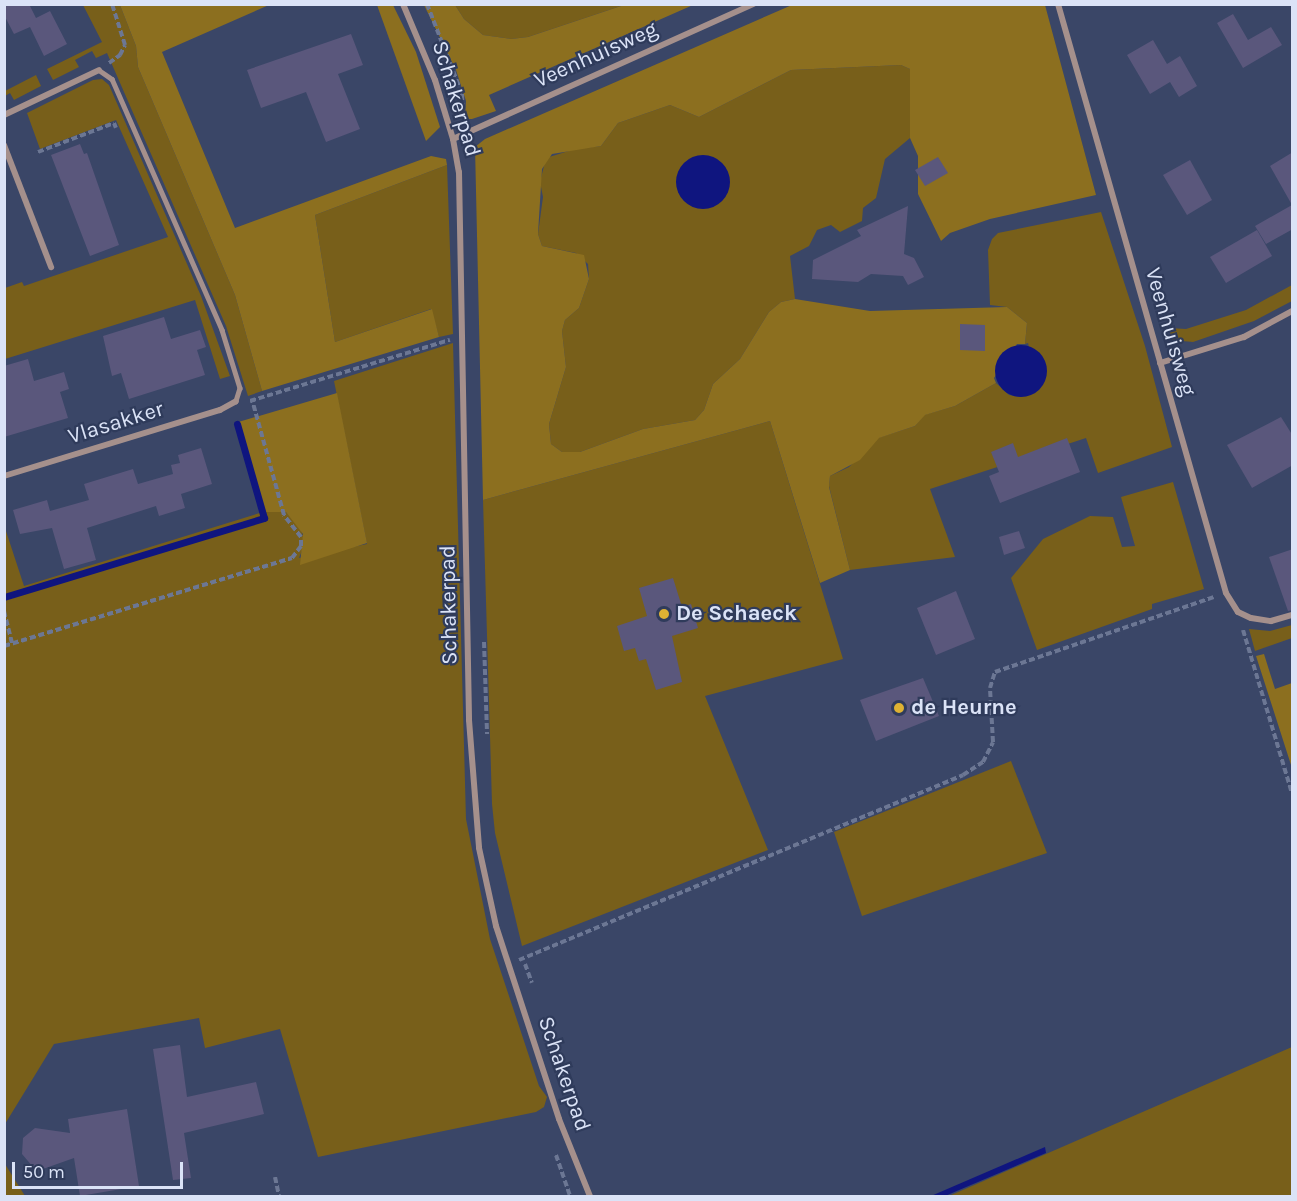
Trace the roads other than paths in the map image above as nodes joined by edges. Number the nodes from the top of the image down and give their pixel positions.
1 (403, 4) edge
2 (753, 4) edge
3 (1058, 4) edge
4 (99, 70) joint
5 (4, 115) edge
6 (453, 139) junction
7 (4, 145) edge
8 (51, 267) dead end
9 (1293, 311) edge
10 (1160, 363) junction
11 (236, 401) joint
12 (4, 476) edge
13 (1293, 615) edge
14 (590, 1197) edge

1 - 6 street, Schakerpad
2 - 6 street, Veenhuisweg
3 - 10 street, Veenhuisweg
4 - 5 street
4 - 11 lane
6 - 14 street, Schakerpad
7 - 8 street
9 - 10 street
10 - 13 street, Veenhuisweg
11 - 12 street, Vlasakker

